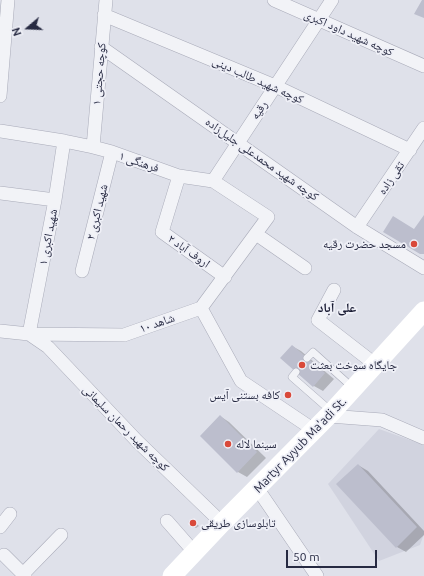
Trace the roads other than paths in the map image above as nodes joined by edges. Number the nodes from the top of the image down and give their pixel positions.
1 (8, 0) edge
2 (106, 0) edge
3 (274, 0) edge
4 (332, 0) edge
5 (104, 15) junction
6 (319, 20) junction
7 (102, 47) junction
8 (424, 66) edge
9 (275, 86) junction
10 (0, 96) edge
11 (424, 128) edge
12 (0, 131) edge
13 (64, 141) junction
14 (238, 142) junction
15 (93, 147) junction
16 (410, 150) junction
17 (112, 152) junction
18 (179, 176) junction
19 (213, 181) junction
20 (0, 193) edge
21 (55, 200) junction
22 (357, 227) junction
23 (256, 234) junction
24 (305, 268) dead end
25 (424, 268) edge
26 (82, 271) dead end
27 (225, 277) junction
28 (334, 290) dead end
29 (202, 308) junction
30 (424, 311) edge
31 (0, 332) edge
32 (29, 334) junction
33 (308, 358) dead end
34 (376, 365) junction
35 (296, 372) dead end
36 (354, 389) junction
37 (330, 414) junction
38 (314, 430) junction
39 (424, 438) edge
40 (257, 488) junction
41 (10, 514) dead end
42 (166, 521) dead end
43 (222, 523) junction
44 (0, 526) edge
45 (61, 535) dead end
46 (194, 553) junction
47 (1, 555) edge
48 (177, 574) edge
49 (24, 575) edge
50 (317, 576) edge

1 - 10 street
2 - 5 street, کوچه حجتی ۱
3 - 6 street, کوچه شهید داود اکبری
4 - 6 street, رقیه
5 - 7 street, کوچه حجتی ۱
5 - 9 street, کوچه شهید طالب دینی
6 - 8 street, کوچه شهید داود اکبری
6 - 9 street, رقیه
7 - 14 street, کوچه شهید محمدعلی جلیل‌زاده
7 - 15 street, کوچه حجتی ۱
9 - 14 street, رقیه
9 - 16 street, کوچه شهید طالب دینی
11 - 16 street, تقی زاده
12 - 13 street, فرهنگی ۱
13 - 15 street, فرهنگی ۱
13 - 21 street, شهید اکبری ۱
14 - 19 street, رقیه
14 - 22 street, کوچه شهید محمدعلی جلیل‌زاده
15 - 17 street, فرهنگی ۱
16 - 22 street, تقی زاده
17 - 18 street, فرهنگی ۱
17 - 26 street, شهید اکبری ۲
18 - 19 street, فرهنگی ۱
18 - 27 street, اروف آباد ۲
19 - 23 street, فرهنگی ۱
20 - 21 street
21 - 32 street, شهید اکبری ۱
22 - 25 street, کوچه شهید محمدعلی جلیل‌زاده
23 - 24 street
23 - 27 street
27 - 29 street
28 - 34 street
29 - 32 street, شاهد ۱۰
29 - 38 street
30 - 34 main road, Martyr Ayyub Ma'adi St.
31 - 32 street, شاهد ۱۰
32 - 43 street, کوچه شهید رحمان سلیمانی
33 - 36 lane
34 - 36 main road, Martyr Ayyub Ma'adi St.
35 - 37 lane
36 - 37 main road, Martyr Ayyub Ma'adi St.
37 - 38 main road, Martyr Ayyub Ma'adi St.
37 - 39 street
38 - 40 main road, Martyr Ayyub Ma'adi St.
40 - 43 main road, Martyr Ayyub Ma'adi St.
40 - 50 street
41 - 44 street
42 - 46 street
43 - 46 main road, Martyr Ayyub Ma'adi St.
45 - 49 street
46 - 48 main road, Martyr Ayyub Ma'adi St.
47 - 49 street

